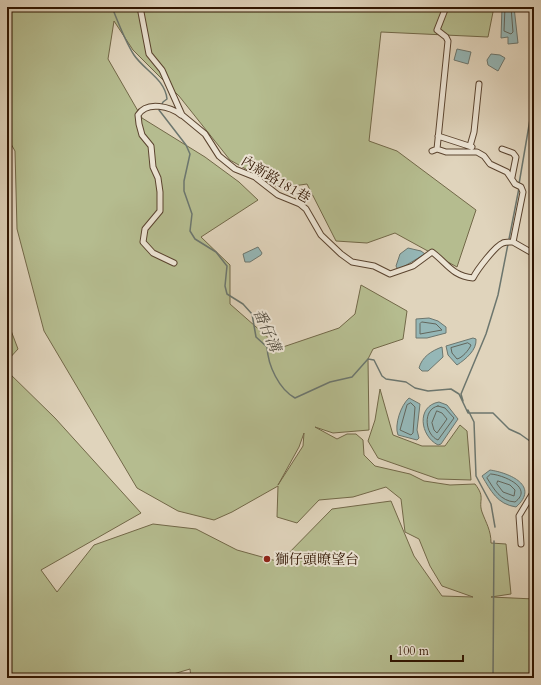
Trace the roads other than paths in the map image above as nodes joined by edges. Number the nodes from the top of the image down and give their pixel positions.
1 (140, 7) edge
2 (446, 7) edge
3 (479, 84) dead end
4 (182, 115) junction
5 (438, 136) junction
6 (470, 146) junction
7 (502, 149) dead end
8 (474, 151) junction
9 (512, 177) junction
10 (513, 242) junction
11 (534, 254) edge
12 (174, 263) dead end
13 (534, 491) edge
14 (521, 544) dead end

1 - 4 street, 內新路181巷
2 - 5 street
3 - 6 street
4 - 10 street, 內新路181巷
4 - 12 street
5 - 6 street
5 - 8 street
6 - 8 street
7 - 9 street
8 - 9 street
9 - 10 street
10 - 11 street
13 - 14 street

